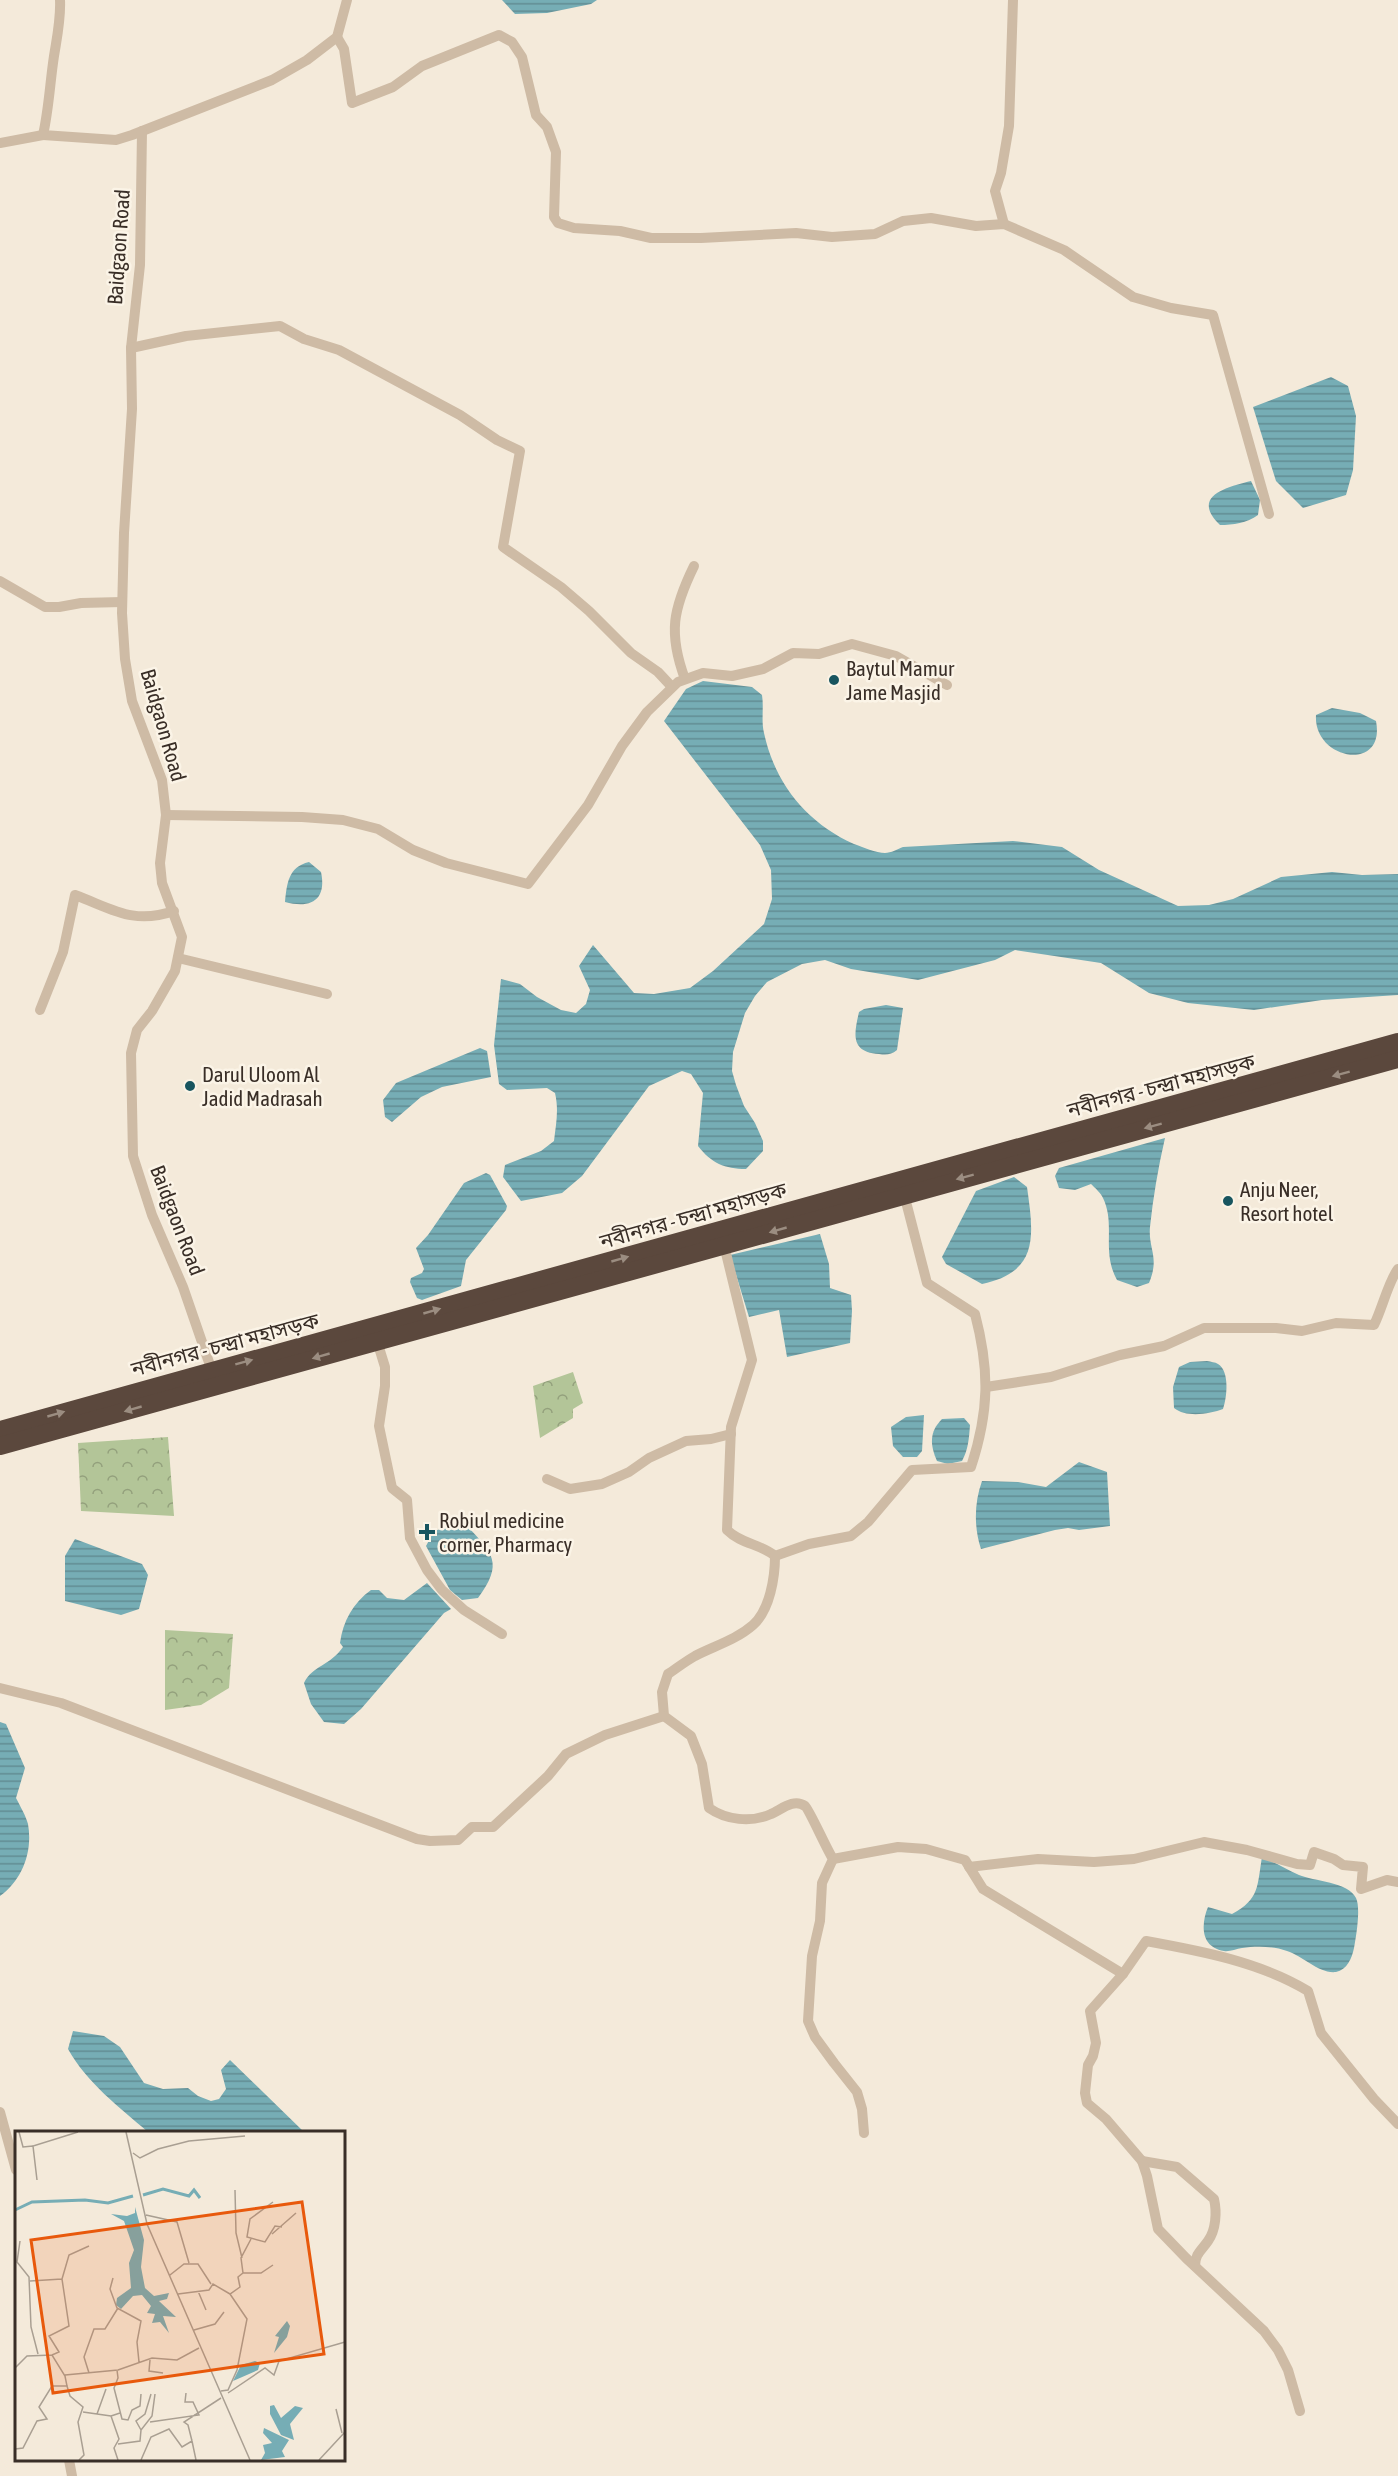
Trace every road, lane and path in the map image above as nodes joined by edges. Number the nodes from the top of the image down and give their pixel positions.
1 (60, 0) edge
2 (346, 0) edge
3 (1013, 0) edge
4 (338, 37) junction
5 (142, 131) junction
6 (43, 135) junction
7 (0, 143) edge
8 (1004, 224) junction
9 (131, 348) junction
10 (1269, 514) dead end
11 (694, 566) dead end
12 (0, 581) edge
13 (122, 602) junction
14 (685, 679) junction
15 (947, 685) dead end
16 (672, 687) junction
17 (166, 815) junction
18 (174, 911) junction
19 (178, 958) junction
20 (327, 994) dead end
21 (40, 1010) dead end
22 (1398, 1042) edge
23 (1398, 1059) edge
24 (904, 1194) junction
25 (724, 1245) junction
26 (1398, 1269) edge
27 (377, 1341) junction
28 (212, 1371) junction
29 (986, 1387) junction
30 (0, 1430) edge
31 (731, 1434) junction
32 (0, 1446) edge
33 (547, 1479) dead end
34 (776, 1556) junction
35 (502, 1634) dead end
36 (0, 1688) edge
37 (664, 1716) junction
38 (833, 1859) junction
39 (969, 1867) junction
40 (1398, 1882) edge
41 (1123, 1974) junction
42 (0, 2112) edge
43 (1398, 2124) edge
44 (864, 2133) dead end
45 (1142, 2161) junction
46 (15, 2166) edge
47 (1195, 2266) junction
48 (1300, 2411) dead end
49 (69, 2461) edge
50 (72, 2476) edge

1 - 6 street
2 - 4 street
3 - 8 street
4 - 5 street
4 - 8 street
5 - 6 street
5 - 9 street, Baidgaon Road
6 - 7 street
8 - 10 street
9 - 13 street, Baidgaon Road
9 - 16 street
11 - 14 street
12 - 13 street
13 - 17 street, Baidgaon Road
14 - 15 street
14 - 16 street
16 - 17 street
17 - 18 street, Baidgaon Road
18 - 19 street, Baidgaon Road
18 - 21 street
19 - 20 street
19 - 28 street, Baidgaon Road
28 -> 22 highway, নবীনগর - চন্দ্রা মহাসড়ক
23 -> 24 highway, নবীনগর - চন্দ্রা মহাসড়ক
24 -> 25 highway, নবীনগর - চন্দ্রা মহাসড়ক
24 - 29 street
25 - 27 highway, নবীনগর - চন্দ্রা মহাসড়ক
25 - 31 street
26 - 29 street
27 -> 32 highway, নবীনগর - চন্দ্রা মহাসড়ক
27 - 35 street
30 -> 28 highway, নবীনগর - চন্দ্রা মহাসড়ক
29 - 34 street
31 - 33 street
31 - 34 street
34 - 37 street
36 - 37 street
37 - 38 street
38 - 39 street
38 - 44 street
39 - 40 street
39 - 41 street
41 - 43 street
41 - 45 street
42 - 46 street
45 - 47 street
45 - 47 street
47 - 48 street
49 - 50 street

